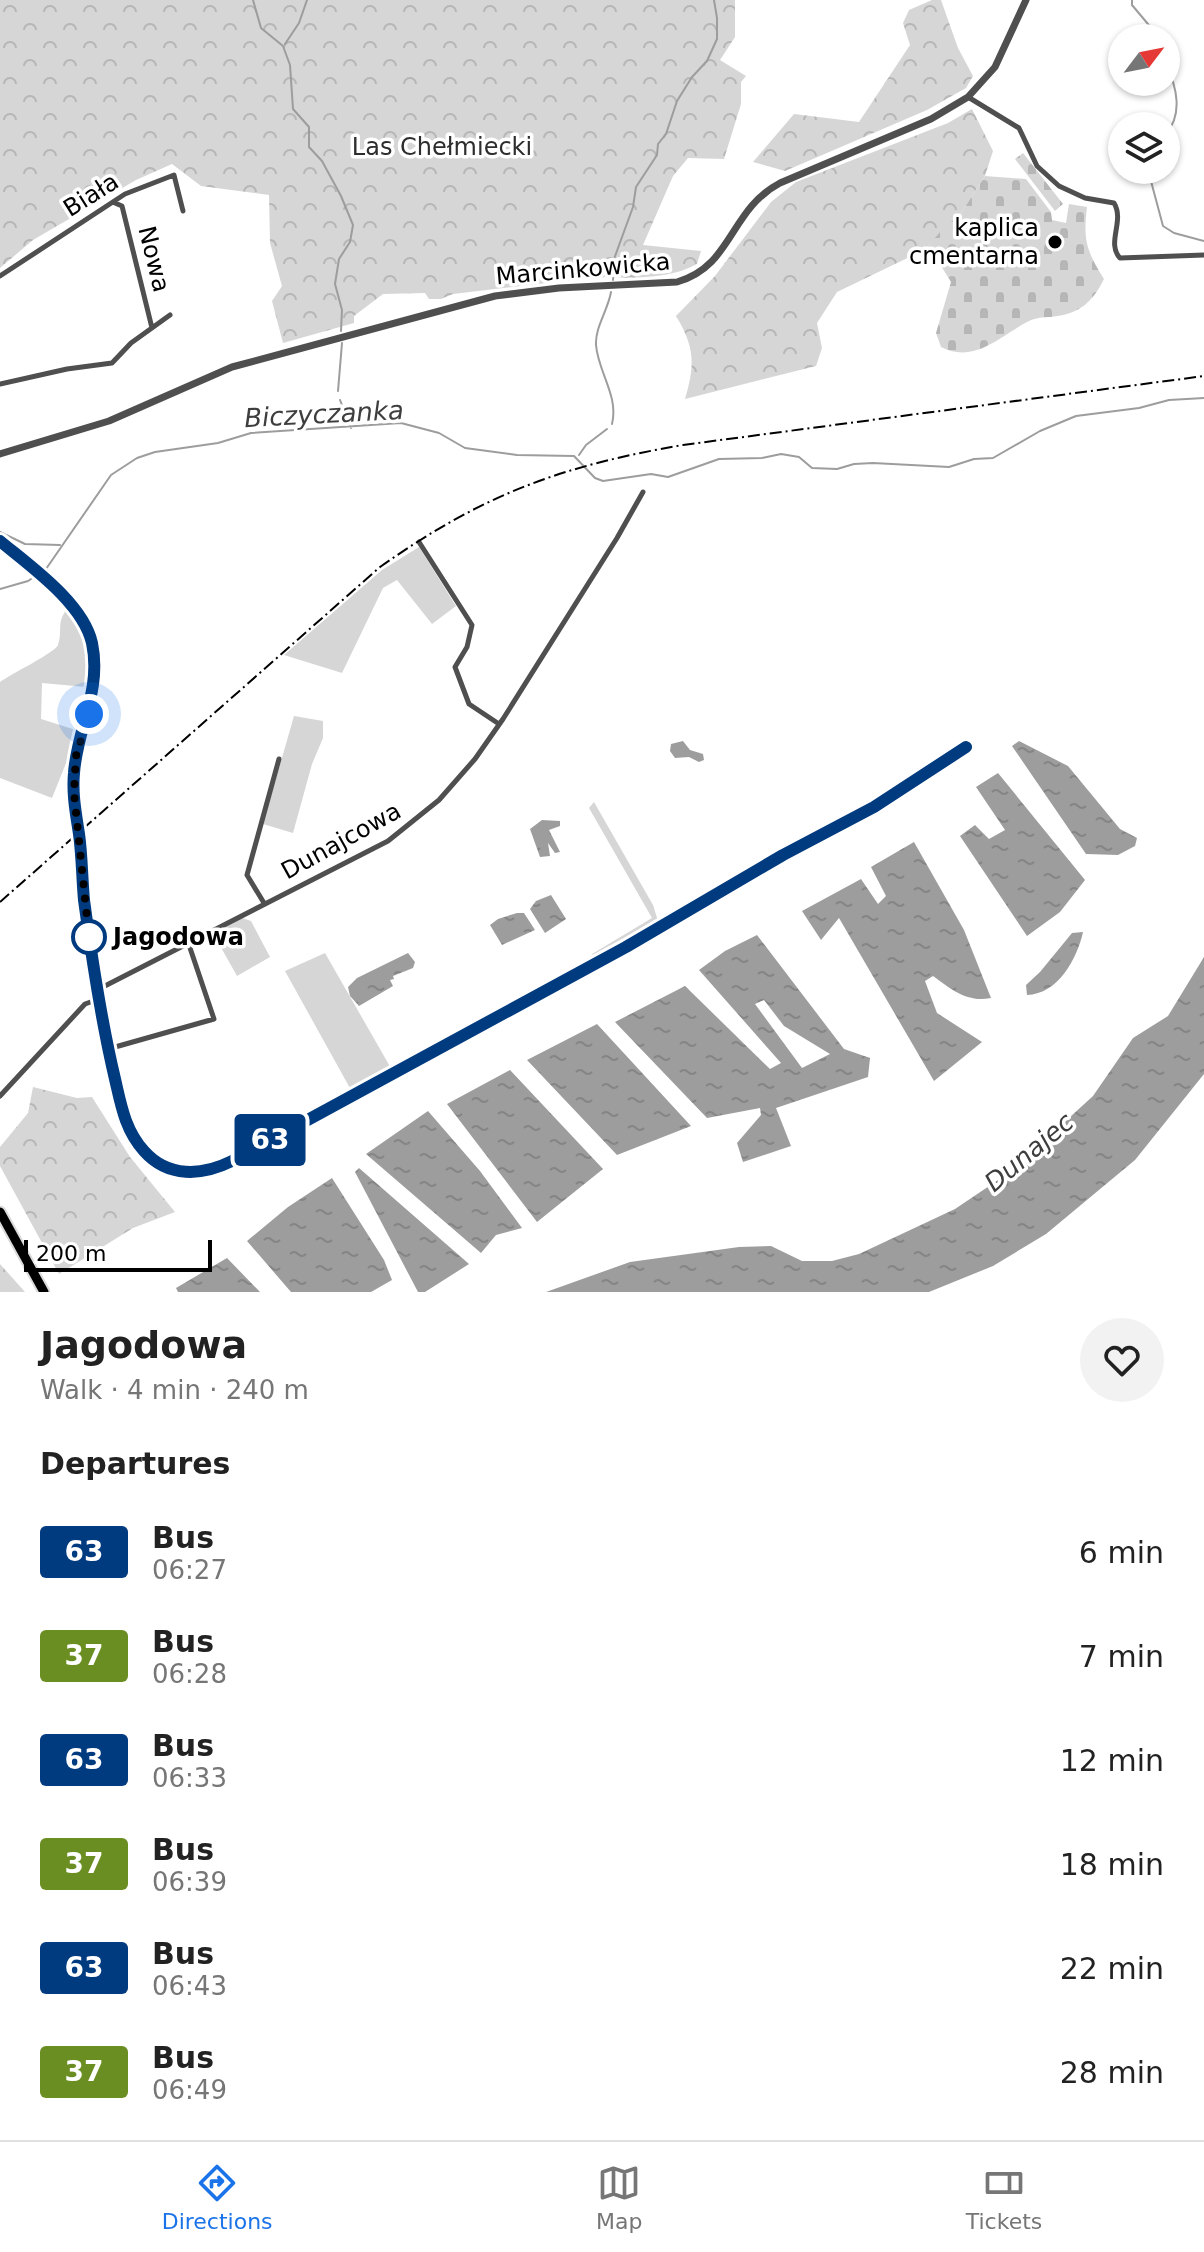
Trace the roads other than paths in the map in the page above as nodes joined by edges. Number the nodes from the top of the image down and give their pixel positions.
1 (1026, 0) edge
2 (968, 97) junction
3 (115, 203) junction
4 (183, 211) dead end
5 (1204, 255) edge
6 (0, 276) edge
7 (170, 315) dead end
8 (152, 328) junction
9 (0, 384) edge
10 (0, 454) edge
11 (643, 492) dead end
12 (0, 541) edge
13 (419, 542) dead end
14 (499, 724) junction
15 (966, 747) dead end
16 (279, 759) dead end
17 (264, 903) junction
18 (188, 942) junction
19 (97, 990) junction
20 (99, 999) junction
21 (108, 1049) junction
22 (0, 1096) edge
23 (0, 1212) edge
24 (44, 1292) edge

1 - 2 street, Marcinkowicka
2 - 5 street
2 - 10 street, Marcinkowicka
3 - 4 street, Biała
3 - 6 street, Biała
3 - 8 street, Nowa
7 - 8 street
8 - 9 street
11 - 14 street, Dunajcowa
12 - 19 street
13 - 14 street
14 - 17 street, Dunajcowa
15 - 21 street
16 - 17 street
17 - 18 street, Dunajcowa
18 - 19 street, Dunajcowa
18 - 21 street
19 - 20 street
20 - 21 street
20 - 22 street
23 - 24 main road

